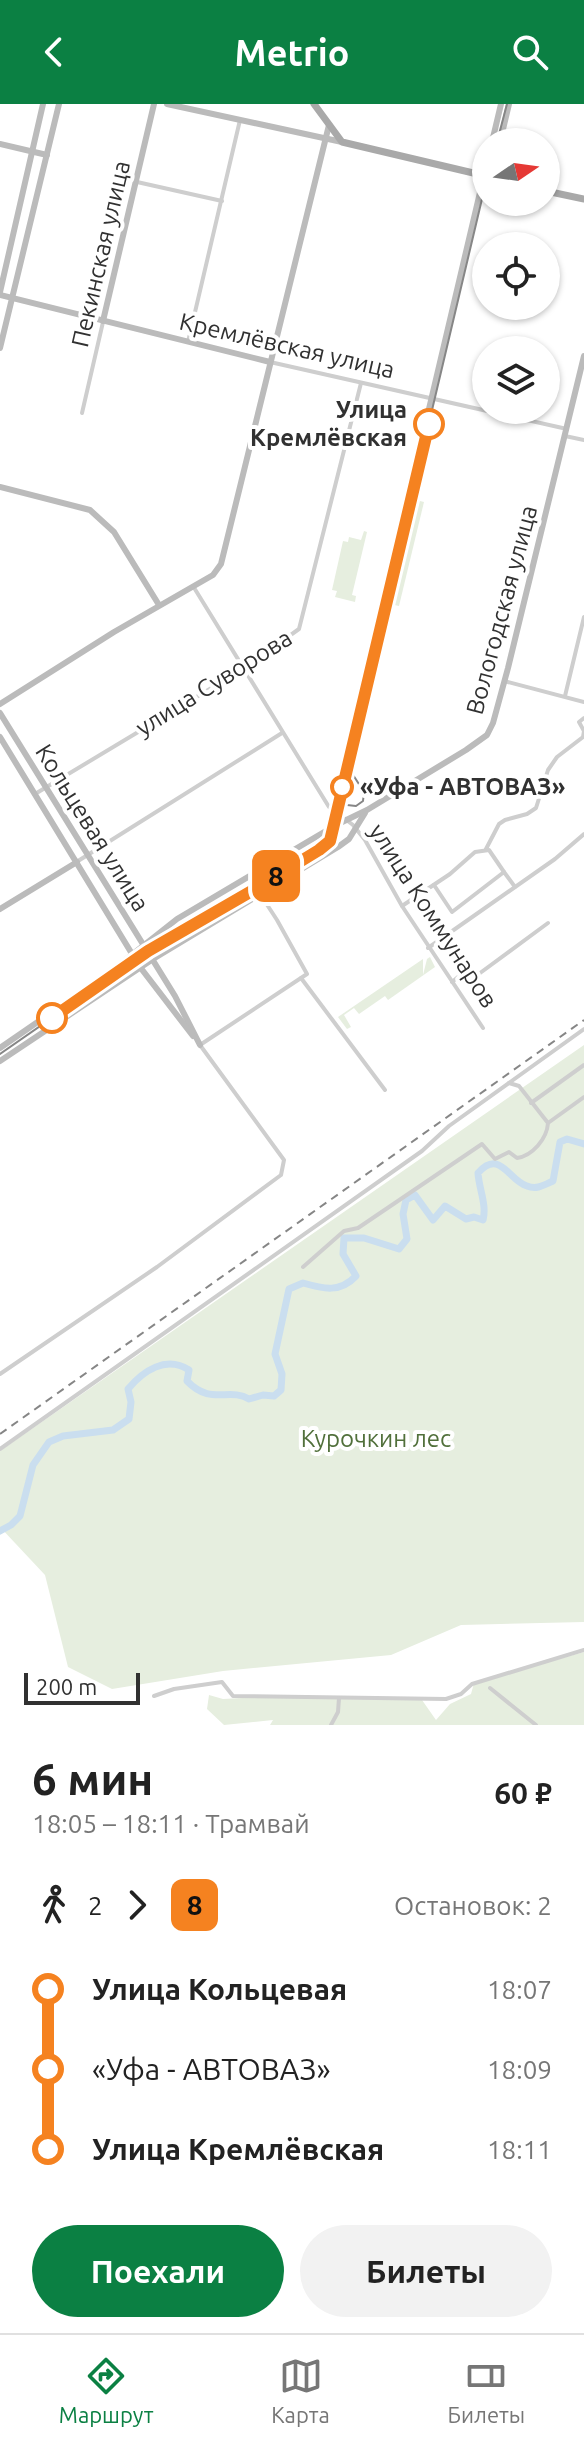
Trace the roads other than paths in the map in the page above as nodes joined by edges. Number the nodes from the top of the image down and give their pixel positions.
1 (43, 104) edge
2 (59, 104) edge
3 (154, 104) edge
4 (167, 104) edge
5 (314, 104) edge
6 (501, 104) edge
7 (509, 104) edge
8 (240, 120) junction
9 (329, 125) junction
10 (495, 128) edge
11 (503, 128) edge
12 (324, 139) junction
13 (342, 142) junction
14 (0, 144) edge
15 (33, 152) junction
16 (47, 155) junction
17 (472, 173) edge
18 (137, 182) junction
19 (560, 194) edge
20 (584, 199) edge
21 (222, 201) junction
22 (475, 216) edge
23 (0, 294) edge
24 (12, 298) junction
25 (103, 321) junction
26 (188, 342) junction
27 (0, 348) edge
28 (584, 356) edge
29 (270, 362) junction
30 (361, 383) junction
31 (431, 399) junction
32 (82, 413) dead end
33 (566, 433) junction
34 (584, 440) edge
35 (0, 487) edge
36 (193, 586) junction
37 (159, 605) junction
38 (584, 617) edge
39 (243, 669) junction
40 (504, 681) junction
41 (565, 697) junction
42 (584, 702) edge
43 (0, 704) edge
44 (0, 713) edge
45 (584, 718) edge
46 (282, 733) junction
47 (0, 737) edge
48 (45, 789) junction
49 (35, 794) junction
50 (367, 810) junction
51 (334, 812) junction
52 (347, 819) junction
53 (356, 828) junction
54 (330, 829) junction
55 (584, 834) edge
56 (486, 849) junction
57 (88, 855) junction
58 (77, 862) junction
59 (504, 872) junction
60 (249, 877) junction
61 (434, 885) junction
62 (515, 887) junction
63 (261, 894) junction
64 (402, 906) junction
65 (0, 909) edge
66 (548, 923) dead end
67 (144, 944) junction
68 (428, 948) junction
69 (133, 954) junction
70 (153, 959) junction
71 (140, 967) junction
72 (301, 978) junction
73 (452, 982) junction
74 (483, 1028) dead end
75 (584, 1029) edge
76 (200, 1045) junction
77 (0, 1048) edge
78 (0, 1061) edge
79 (584, 1065) edge
80 (509, 1083) junction
81 (385, 1090) dead end
82 (584, 1097) edge
83 (531, 1103) junction
84 (548, 1123) junction
85 (303, 1267) dead end
86 (0, 1374) edge
87 (0, 1449) edge
88 (584, 1650) edge
89 (490, 1688) dead end
90 (154, 1696) dead end
91 (339, 1698) junction
92 (331, 1725) edge
93 (536, 1725) edge

1 - 15 main road
2 - 16 main road
3 - 18 main road, Пекинская улица
4 - 8 main road
5 - 9 main road
6 - 10 main road
7 - 11 main road
8 - 12 main road
8 - 21 street
9 - 12 main road
9 - 13 main road
12 - 13 main road
12 - 29 main road
13 - 17 main road
14 - 15 main road
15 - 16 main road
15 - 23 main road
16 - 24 main road
18 - 21 street
18 - 25 main road, Пекинская улица
19 - 20 main road
21 - 26 street
22 - 31 main road
23 - 24 main road, Кремлёвская улица
24 - 25 main road, Кремлёвская улица
24 - 27 main road
25 - 26 main road, Кремлёвская улица
25 - 32 street, Пекинская улица
26 - 29 main road, Кремлёвская улица
28 - 33 main road, Вологодская улица
29 - 30 street, Кремлёвская улица
29 - 36 main road
30 - 31 street, Кремлёвская улица
30 - 39 street, улица Суворова
31 - 33 street, Кремлёвская улица
31 - 51 main road
33 - 34 street, Кремлёвская улица
33 - 40 main road, Вологодская улица
35 - 37 main road
36 - 37 main road
36 - 39 street, улица Коммунаров
37 - 43 main road
38 - 41 street
39 - 46 street, улица Коммунаров
39 - 48 street, улица Суворова
40 - 41 street
40 - 50 main road, Вологодская улица
41 - 42 street
44 - 48 main road, Кольцевая улица
45 - 56 street
46 - 51 street, улица Коммунаров
46 - 57 street
47 - 49 main road, Кольцевая улица
48 - 49 street, улица Суворова
48 - 57 main road, Кольцевая улица
49 - 58 main road, Кольцевая улица
50 - 52 main road, Вологодская улица
50 - 53 main road, Вологодская улица
51 - 52 street, улица Коммунаров
51 - 54 main road
52 - 53 street, улица Коммунаров
52 - 54 main road, Вологодская улица
53 - 63 main road, Вологодская улица
53 - 64 street, улица Коммунаров
54 - 60 main road, Вологодская улица
55 - 62 street
56 - 59 street
56 - 61 street
57 - 58 street
57 - 67 main road, Кольцевая улица
58 - 65 main road
58 - 69 main road, Кольцевая улица
59 - 61 street
59 - 62 street
60 - 63 street
60 - 67 main road, Вологодская улица
61 - 64 street
62 - 68 street
63 - 70 main road, Вологодская улица
63 - 72 street
64 - 68 street, улица Коммунаров
66 - 73 street
67 - 69 main road, Вологодская улица
67 - 70 main road, Кольцевая улица
68 - 73 street, улица Коммунаров
69 - 71 main road, Кольцевая улица
69 - 77 main road, Вологодская улица
70 - 71 main road, Вологодская улица
70 - 76 main road, Кольцевая улица
71 - 76 main road, Кольцевая улица
71 - 78 main road, Вологодская улица
72 - 76 street
72 - 81 street
73 - 74 street, улица Коммунаров
75 - 80 street
76 - 86 street, Кольцевая улица
79 - 83 street
80 - 83 street
80 - 87 street
82 - 84 street
83 - 84 street
84 - 85 street
88 - 91 street
89 - 93 street
90 - 91 street
91 - 92 street

